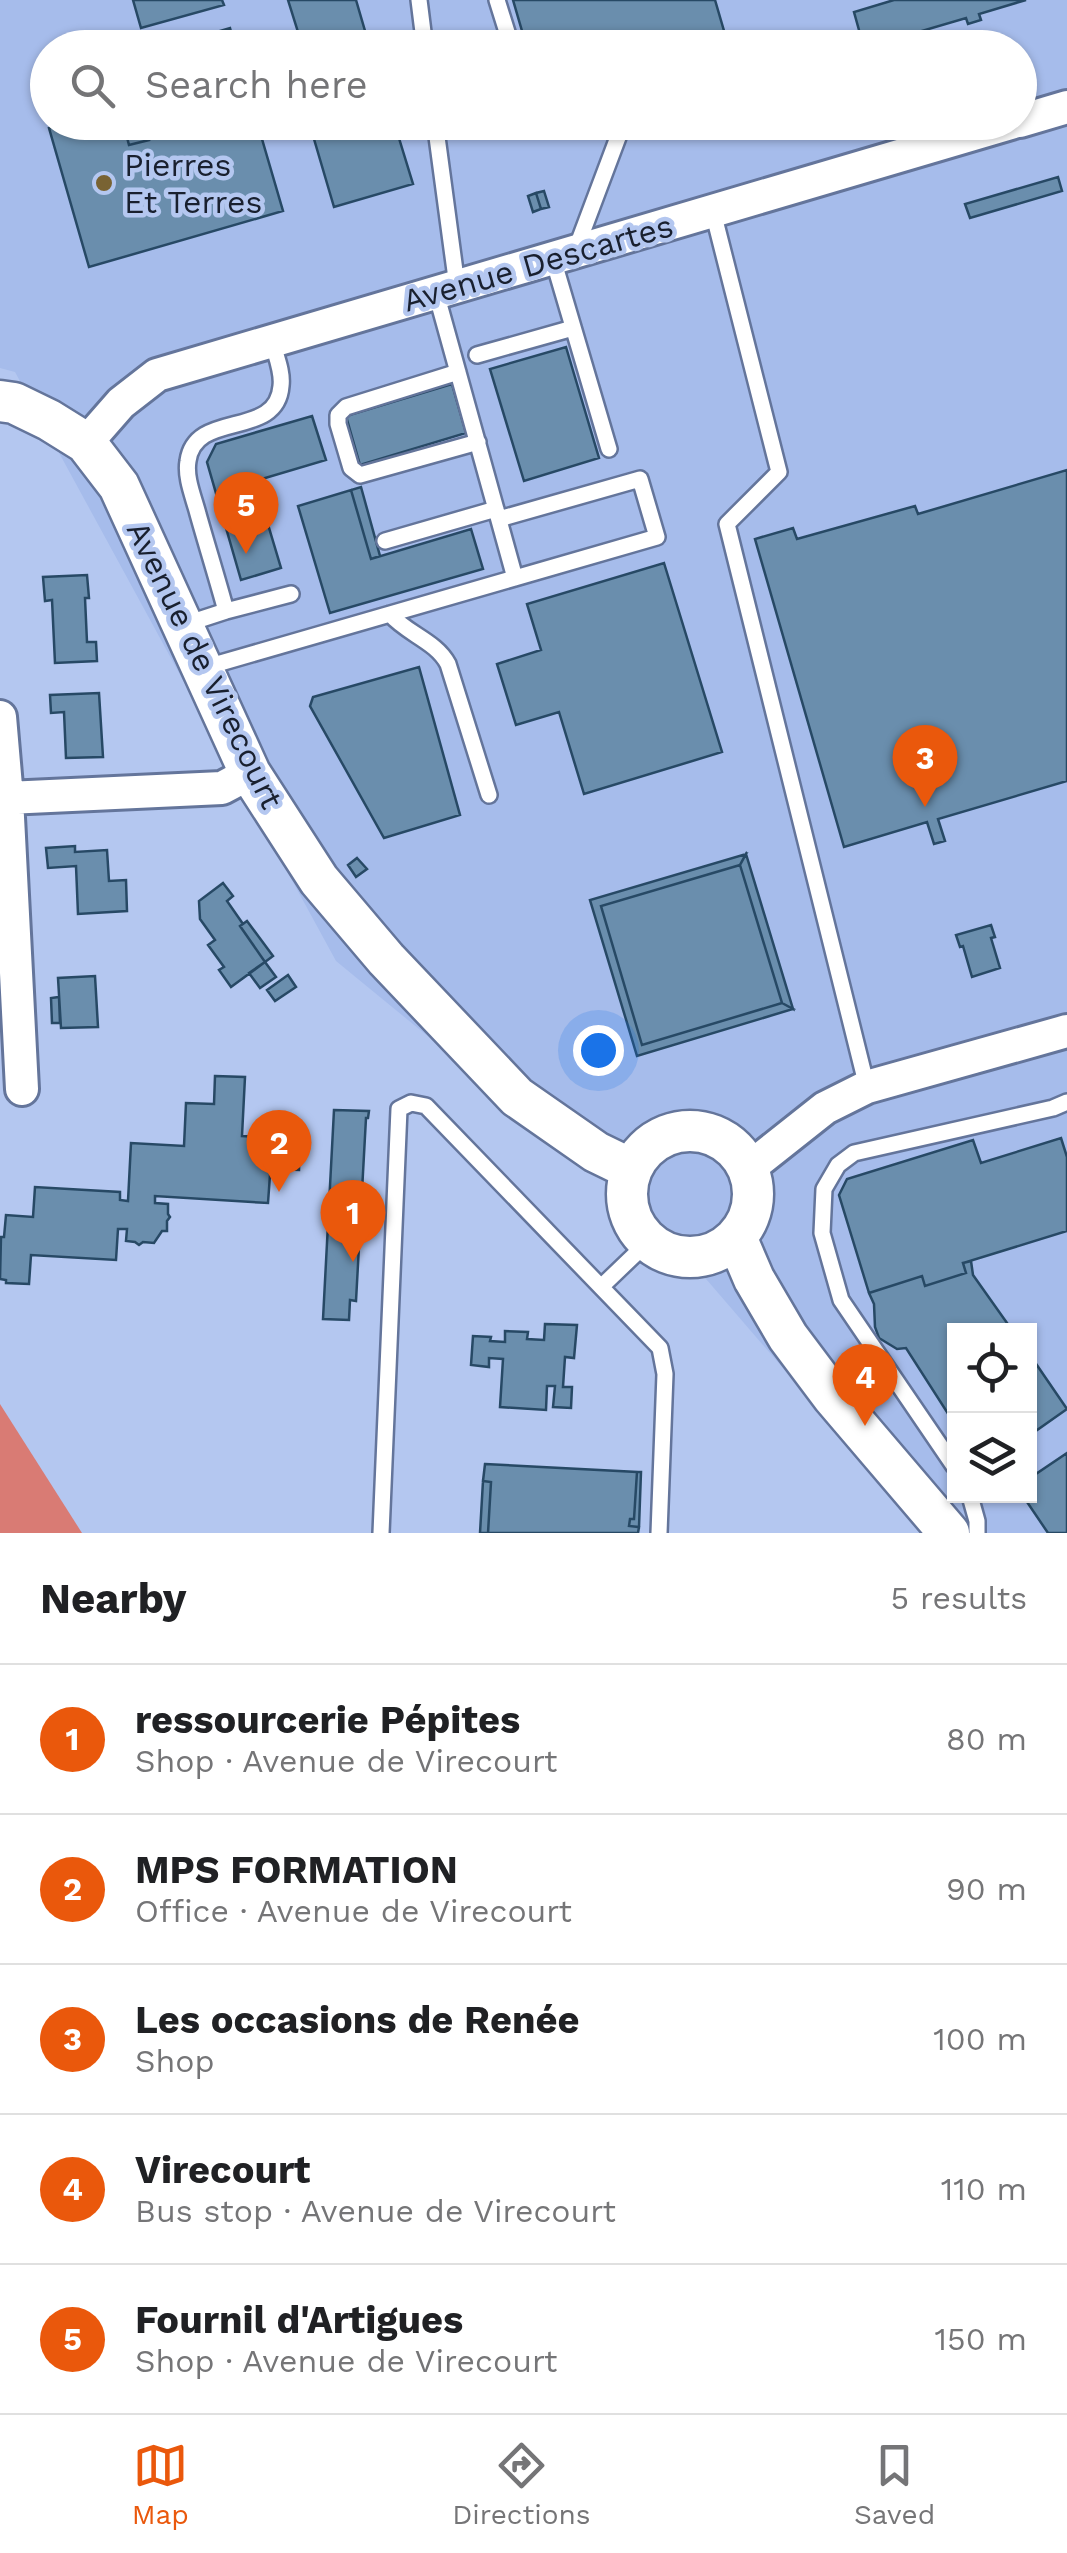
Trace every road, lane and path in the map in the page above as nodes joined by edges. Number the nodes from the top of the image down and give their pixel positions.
1 (419, 0) edge
2 (497, 0) edge
3 (423, 30) edge
4 (506, 30) edge
5 (1067, 107) edge
6 (1037, 116) edge
7 (436, 140) edge
8 (616, 140) edge
9 (956, 140) edge
10 (713, 212) junction
11 (564, 256) junction
12 (446, 290) junction
13 (573, 328) junction
14 (272, 340) junction
15 (476, 355) dead end
16 (458, 372) junction
17 (0, 401) edge
18 (478, 442) junction
19 (86, 444) junction
20 (609, 449) dead end
21 (498, 514) junction
22 (385, 541) dead end
23 (515, 578) junction
24 (291, 594) dead end
25 (226, 611) junction
26 (390, 614) junction
27 (184, 625) junction
28 (203, 668) junction
29 (0, 718) edge
30 (250, 773) junction
31 (489, 795) dead end
32 (7, 798) junction
33 (1067, 1032) edge
34 (867, 1087) junction
35 (22, 1089) dead end
36 (1067, 1102) edge
37 (631, 1169) junction
38 (748, 1169) junction
39 (648, 1242) junction
40 (721, 1246) junction
41 (601, 1287) junction
42 (947, 1456) edge
43 (972, 1503) edge
44 (381, 1533) edge
45 (659, 1533) edge
46 (918, 1533) edge
47 (950, 1533) edge
48 (977, 1533) edge

1 - 3 lane
2 - 4 lane
5 - 6 street, Avenue Descartes
7 - 12 lane
8 - 11 lane
9 - 10 street, Avenue Descartes
10 - 11 street, Avenue Descartes
10 - 34 lane
11 - 12 street, Avenue Descartes
11 - 13 lane
12 - 14 street, Avenue Descartes
12 - 16 lane
13 - 15 lane
13 - 20 lane
14 - 19 street, Avenue Descartes
14 - 25 lane
16 - 18 lane
16 - 18 lane
17 - 19 street
18 - 21 lane
19 - 27 street, Avenue de Virecourt
21 - 22 lane
21 - 23 lane
21 - 23 lane
23 - 26 lane
24 - 25 lane
25 - 27 lane
26 - 28 lane
26 - 31 lane
27 - 28 street, Avenue de Virecourt
28 - 30 street, Avenue de Virecourt
29 - 32 street
30 - 32 street
30 - 37 street, Avenue de Virecourt
32 - 35 street
33 - 34 street
34 - 38 street
36 - 42 lane
37 - 38 street
37 - 39 street
38 - 40 street
39 - 40 street
39 - 41 lane
40 - 46 street
40 - 47 street
41 - 44 lane
41 - 45 lane
43 - 48 lane

